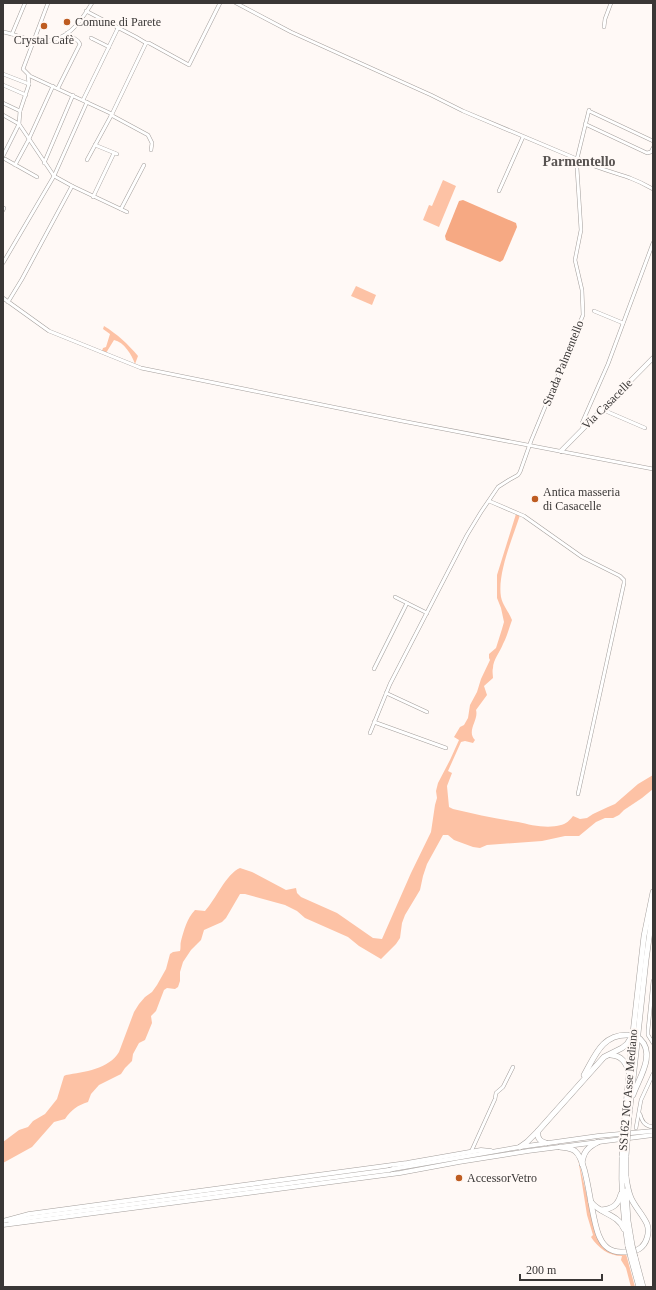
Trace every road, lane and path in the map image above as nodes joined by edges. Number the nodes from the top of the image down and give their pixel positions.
1 (25, 3) edge
2 (48, 3) edge
3 (88, 3) edge
4 (92, 3) edge
5 (220, 3) edge
6 (236, 3) edge
7 (612, 3) edge
8 (87, 10) junction
9 (604, 27) dead end
10 (118, 28) junction
11 (3, 32) edge
12 (67, 33) junction
13 (12, 34) junction
14 (91, 38) dead end
15 (34, 40) junction
16 (146, 44) junction
17 (109, 47) junction
18 (3, 74) edge
19 (28, 75) junction
20 (29, 84) junction
21 (3, 85) edge
22 (53, 86) junction
23 (58, 88) junction
24 (26, 95) junction
25 (73, 95) junction
26 (85, 101) junction
27 (3, 103) edge
28 (20, 111) junction
29 (111, 114) junction
30 (3, 115) edge
31 (20, 124) junction
32 (585, 124) junction
33 (523, 137) junction
34 (29, 139) junction
35 (653, 141) edge
36 (94, 145) junction
37 (653, 148) edge
38 (151, 150) dead end
39 (4, 158) edge
40 (578, 159) junction
41 (86, 160) dead end
42 (44, 163) junction
43 (139, 164) dead end
44 (15, 165) junction
45 (54, 176) junction
46 (37, 177) dead end
47 (72, 186) junction
48 (653, 189) edge
49 (499, 191) dead end
50 (93, 197) junction
51 (121, 209) junction
52 (127, 212) dead end
53 (653, 243) edge
54 (3, 263) edge
55 (3, 298) edge
56 (8, 302) junction
57 (594, 311) dead end
58 (624, 323) junction
59 (653, 358) edge
60 (601, 409) junction
61 (583, 428) junction
62 (645, 428) dead end
63 (530, 445) junction
64 (561, 451) junction
65 (653, 465) edge
66 (652, 469) edge
67 (489, 501) junction
68 (395, 597) dead end
69 (407, 603) junction
70 (427, 613) junction
71 (374, 669) dead end
72 (386, 694) junction
73 (427, 712) dead end
74 (374, 722) junction
75 (370, 733) dead end
76 (446, 748) dead end
77 (578, 794) dead end
78 (653, 892) edge
79 (653, 910) edge
80 (646, 936) junction
81 (643, 960) junction
82 (653, 981) edge
83 (630, 1034) junction
84 (640, 1039) dead end
85 (653, 1043) edge
86 (610, 1055) junction
87 (513, 1067) dead end
88 (629, 1073) junction
89 (653, 1074) edge
90 (580, 1083) junction
91 (630, 1104) junction
92 (640, 1112) junction
93 (627, 1116) junction
94 (643, 1123) junction
95 (653, 1127) edge
96 (636, 1128) junction
97 (538, 1130) junction
98 (653, 1131) edge
99 (628, 1134) junction
100 (653, 1135) edge
101 (598, 1142) junction
102 (546, 1143) junction
103 (520, 1147) junction
104 (560, 1147) junction
105 (491, 1151) junction
106 (471, 1152) junction
107 (624, 1156) junction
108 (582, 1164) junction
109 (392, 1170) junction
110 (626, 1177) junction
111 (622, 1192) junction
112 (590, 1201) junction
113 (601, 1210) junction
114 (3, 1223) edge
115 (627, 1236) junction
116 (630, 1246) junction
117 (633, 1257) junction
118 (639, 1287) edge
119 (643, 1287) edge

1 - 13 street
2 - 15 street
3 - 8 street
4 - 8 street
5 - 16 street
6 - 33 street
7 - 9 street
8 - 10 street
8 - 12 street
10 - 16 street
10 - 17 street
11 - 13 street
12 - 15 street
12 - 23 street
13 - 15 street
14 - 17 street
15 - 19 street
16 - 29 street
17 - 26 street
18 - 20 street
19 - 20 street
19 - 22 street
20 - 24 street
21 - 24 street
22 - 23 street
22 - 34 street
23 - 25 street
24 - 28 street
25 - 26 street
25 - 42 street
26 - 29 street
26 - 45 street
27 - 28 street
28 - 31 street
29 - 36 street
29 - 38 street
30 - 31 street
31 - 34 street
31 - 39 street
32 - 35 street, Strada Palmentello
32 - 37 street
32 - 40 street, Strada Palmentello
33 - 40 street
33 - 49 street
34 - 42 street
34 - 44 street
36 - 41 street
36 - 50 street
39 - 44 street
40 - 48 street
40 - 63 street, Strada Palmentello
42 - 45 street
43 - 51 street
44 - 46 street
45 - 47 street
45 - 54 street
47 - 50 street
47 - 56 street
50 - 51 street
51 - 52 street
53 - 58 street
55 - 56 street
56 - 63 street
57 - 58 street
58 - 61 street
59 - 60 main road, Via Casacelle
60 - 61 main road, Via Casacelle
60 - 62 street
61 - 64 main road, Via Casacelle
63 - 64 street
63 - 67 street, Strada Palmentello
64 - 66 street
65 - 66 street
67 - 70 street, Strada Palmentello
67 - 77 street
68 - 69 street
69 - 70 street
69 - 71 street
70 - 72 street, Strada Palmentello
72 - 73 street
72 - 74 street, Strada Palmentello
74 - 75 street, Strada Palmentello
74 - 76 street
78 - 80 highway, SS162 NC Asse Mediano
79 - 80 highway, SS162 NC Asse Mediano
80 - 81 highway, SS162 NC Asse Mediano
81 - 83 highway, SS162 NC Asse Mediano
81 - 91 highway, SS162 NC Asse Mediano
82 - 85 street
83 - 86 highway
83 - 88 highway, SS162 NC Asse Mediano
83 - 90 highway
84 - 91 highway
86 - 88 highway
86 - 90 highway
87 - 106 street
88 - 93 highway, SS162 NC Asse Mediano
89 - 92 street
90 - 97 highway
91 - 93 highway, SS162 NC Asse Mediano
92 - 94 street
92 - 96 street
93 - 107 highway, SS162 NC Asse Mediano, bridge
94 - 95 street
94 - 96 street
96 - 99 street
97 - 102 highway
97 - 103 highway
98 - 99 main road
99 - 102 main road
100 - 101 main road
101 - 104 main road
101 - 108 highway
102 - 103 main road
103 - 105 main road
104 - 108 highway
104 - 109 main road
105 - 106 main road
105 - 109 main road
106 - 109 main road
107 - 110 highway, SS162 NC Asse Mediano
107 - 111 highway, SS162 NC Asse Mediano
108 - 112 highway
109 - 114 main road
109 - 114 main road
110 - 112 highway
110 - 116 highway, SS162 NC Asse Mediano
111 - 113 highway
111 - 115 highway, SS162 NC Asse Mediano
112 - 113 highway
113 - 115 highway
115 - 116 highway, SS162 NC Asse Mediano
116 - 117 highway, SS162 NC Asse Mediano, bridge
117 - 118 highway, SS162 NC Asse Mediano
117 - 119 highway, SS162 NC Asse Mediano

